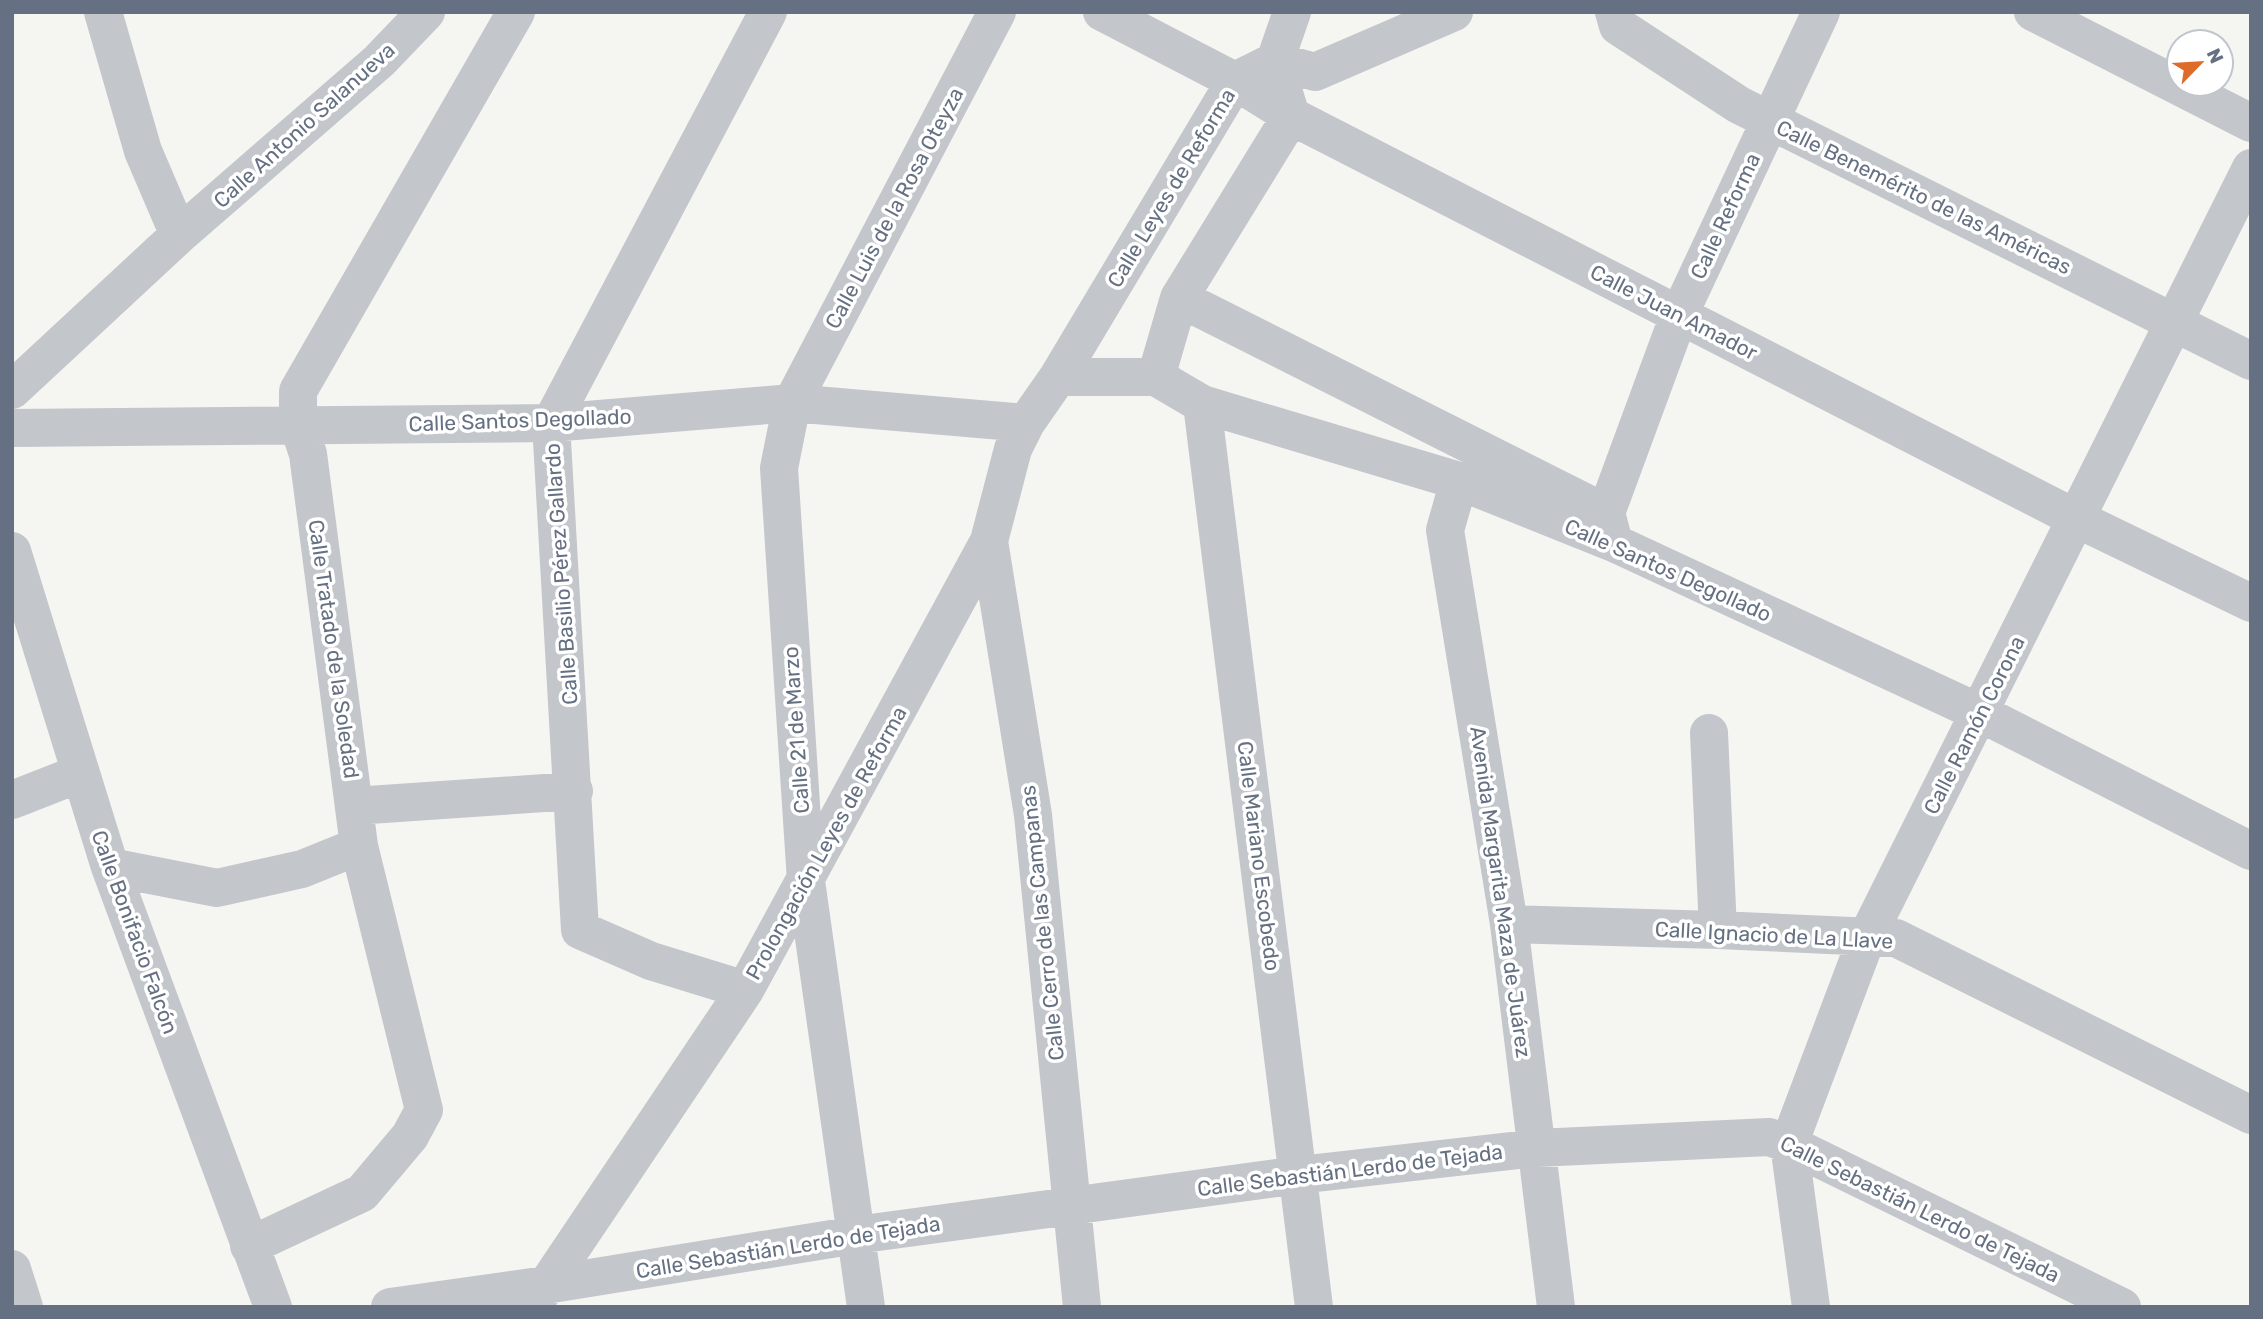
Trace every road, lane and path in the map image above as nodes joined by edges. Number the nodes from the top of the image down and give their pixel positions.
1 (103, 12) edge
2 (426, 12) edge
3 (516, 12) edge
4 (768, 12) edge
5 (997, 12) edge
6 (1102, 12) edge
7 (1292, 12) edge
8 (1454, 12) edge
9 (1614, 12) edge
10 (1821, 12) edge
11 (2033, 12) edge
12 (1275, 61) junction
13 (1235, 81) junction
14 (1291, 116) junction
15 (1769, 120) junction
16 (2251, 122) edge
17 (2251, 168) edge
18 (179, 235) junction
19 (1179, 298) junction
20 (1679, 315) junction
21 (2175, 322) junction
22 (2251, 361) edge
23 (1058, 377) junction
24 (1156, 377) junction
25 (12, 390) edge
26 (792, 403) junction
27 (1202, 404) junction
28 (551, 423) junction
29 (1026, 423) junction
30 (298, 424) junction
31 (12, 428) edge
32 (1459, 481) junction
33 (2077, 519) junction
34 (1610, 528) junction
35 (989, 541) junction
36 (12, 551) edge
37 (2251, 603) edge
38 (28, 660) edge
39 (1980, 713) junction
40 (1709, 733) dead end
41 (81, 774) junction
42 (574, 791) junction
43 (12, 800) edge
44 (354, 806) junction
45 (359, 846) junction
46 (2251, 851) edge
47 (110, 867) junction
48 (806, 881) junction
49 (1509, 924) junction
50 (1718, 930) junction
51 (1867, 937) junction
52 (745, 990) junction
53 (2251, 1115) edge
54 (1789, 1144) junction
55 (1537, 1148) junction
56 (1299, 1175) junction
57 (1071, 1206) junction
58 (856, 1235) junction
59 (249, 1246) junction
60 (12, 1269) edge
61 (539, 1296) edge
62 (24, 1307) edge
63 (274, 1307) edge
64 (390, 1307) edge
65 (866, 1307) edge
66 (1083, 1307) edge
67 (1314, 1307) edge
68 (1556, 1307) edge
69 (1811, 1307) edge
70 (2122, 1307) edge

1 - 18 street
2 - 18 street, Calle Antonio Salanueva
3 - 30 street, Calle Tratado de la Soledad
4 - 28 street, Calle Basilio Pérez Gallardo
5 - 26 street, Calle Luis de la Rosa Oteyza
6 - 13 street, Calle Juan Amador
7 - 12 street
8 - 12 street
9 - 15 street, Calle Benemérito de las Américas
10 - 15 street, Calle Reforma
11 - 16 street
12 - 13 street, Calle Leyes de Reforma
12 - 14 street
13 - 14 street, Calle Juan Amador
13 - 23 street, Calle Leyes de Reforma
14 - 19 street
14 - 20 street, Calle Juan Amador
15 - 20 street, Calle Reforma
15 - 21 street, Calle Benemérito de las Américas
17 - 21 street, Calle Ramón Corona
18 - 25 street, Calle Antonio Salanueva
19 - 24 street
19 - 34 street, Calle Santos Degollado
20 - 33 street, Calle Juan Amador
20 - 34 street, Calle Reforma
21 - 22 street, Calle Benemérito de las Américas
21 - 33 street, Calle Ramón Corona
23 - 24 street
23 - 29 street, Prolongación Leyes de Reforma
24 - 27 street, Calle Santos Degollado
26 - 28 street, Calle Santos Degollado
26 - 29 street, Calle Santos Degollado
26 - 48 street, Calle 21 de Marzo
27 - 32 street, Calle Santos Degollado
27 - 56 street, Calle Mariano Escobedo
28 - 30 street, Calle Santos Degollado
28 - 42 street, Calle Basilio Pérez Gallardo
29 - 35 street, Prolongación Leyes de Reforma
30 - 31 street, Calle Santos Degollado
30 - 44 street, Calle Tratado de la Soledad
32 - 34 street, Calle Santos Degollado
32 - 49 street, Avenida Margarita Maza de Juárez
33 - 37 street, Calle Juan Amador
33 - 39 street, Calle Ramón Corona
34 - 39 street, Calle Santos Degollado
35 - 48 street, Prolongación Leyes de Reforma
35 - 57 street, Calle Cerro de las Campanas
36 - 38 street, Calle Bonifacio Falcón
38 - 41 street, Calle Bonifacio Falcón
39 - 46 street, Calle Santos Degollado
39 - 51 street, Calle Ramón Corona
40 - 50 street
41 - 43 street
41 - 47 street, Calle Bonifacio Falcón
42 - 44 street
42 - 52 street, Calle Basilio Pérez Gallardo
44 - 45 street, Calle Tratado de la Soledad
45 - 47 street
45 - 59 street, Calle Tratado de la Soledad
47 - 59 street, Calle Bonifacio Falcón
48 - 52 street, Prolongación Leyes de Reforma
48 - 58 street, Calle 21 de Marzo
49 - 50 street, Calle Ignacio de La Llave
49 - 55 street, Avenida Margarita Maza de Juárez
50 - 51 street, Calle Ignacio de La Llave
51 - 53 street, Calle Ignacio de La Llave
51 - 54 street, Calle Ramón Corona
52 - 61 street, Prolongación Leyes de Reforma
54 - 55 street, Calle Sebastián Lerdo de Tejada
54 - 69 street, Calle Ramón Corona
54 - 70 street, Calle Sebastián Lerdo de Tejada
55 - 56 street, Calle Sebastián Lerdo de Tejada
55 - 68 street, Avenida Margarita Maza de Juárez
56 - 57 street, Calle Sebastián Lerdo de Tejada
56 - 67 street, Calle Mariano Escobedo
57 - 58 street, Calle Sebastián Lerdo de Tejada
57 - 66 street, Calle Cerro de las Campanas
58 - 61 street, Calle Sebastián Lerdo de Tejada
58 - 65 street, Calle 21 de Marzo
59 - 63 street, Calle Bonifacio Falcón
60 - 62 street
61 - 64 street, Calle Sebastián Lerdo de Tejada

